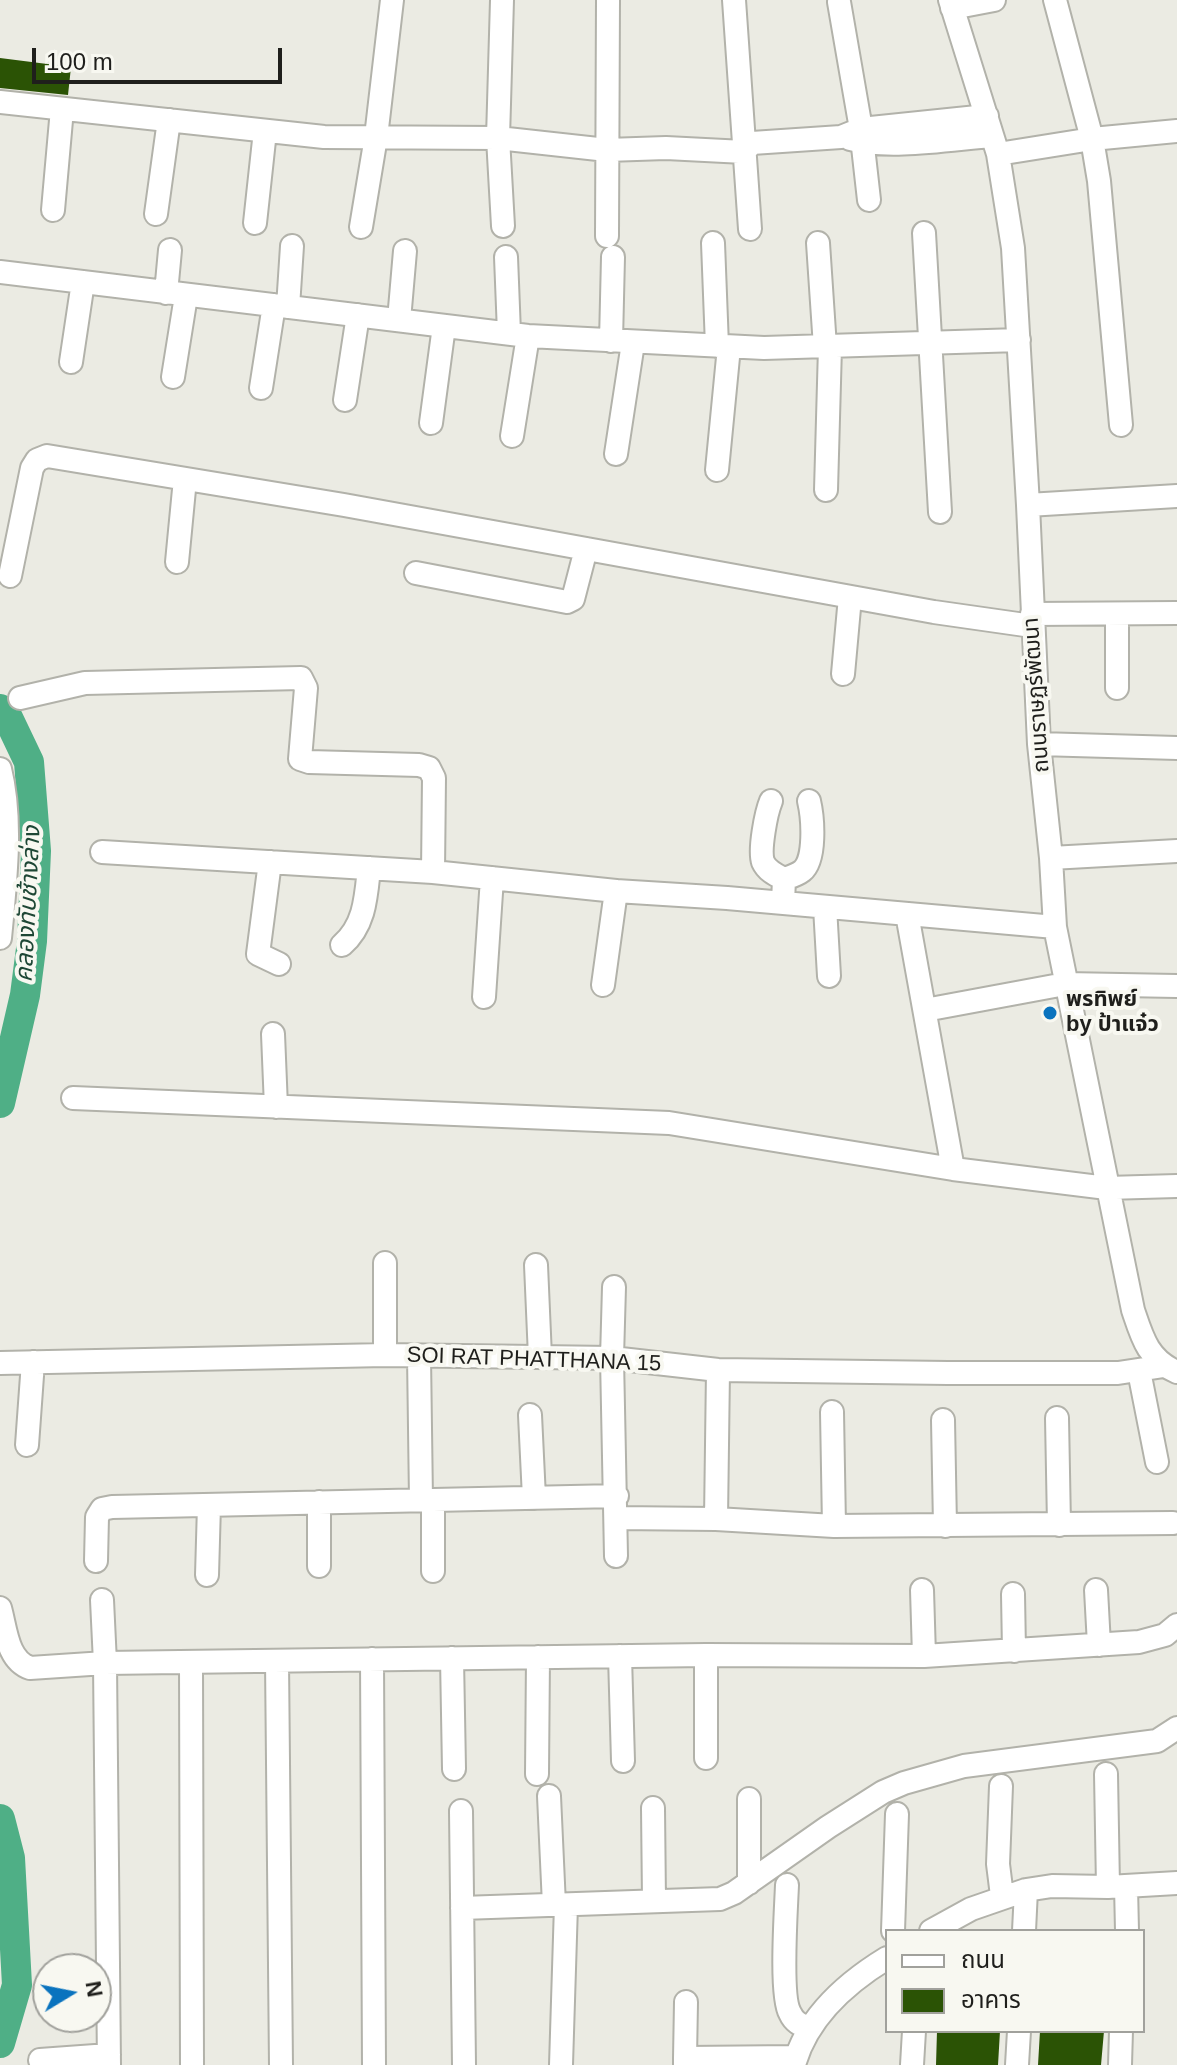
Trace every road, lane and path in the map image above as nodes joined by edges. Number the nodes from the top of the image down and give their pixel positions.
1 (392, 0) edge
2 (502, 0) edge
3 (608, 0) edge
4 (734, 0) edge
5 (744, 0) edge
6 (994, 0) edge
7 (1055, 0) edge
8 (839, 2) dead end
9 (951, 4) edge
10 (0, 102) edge
11 (62, 109) junction
12 (169, 120) junction
13 (265, 131) junction
14 (1177, 131) edge
15 (992, 135) junction
16 (855, 136) junction
17 (376, 137) junction
18 (498, 138) junction
19 (1092, 139) junction
20 (748, 147) junction
21 (607, 150) junction
22 (755, 195) dead end
23 (869, 200) dead end
24 (53, 210) dead end
25 (156, 214) dead end
26 (255, 223) dead end
27 (503, 226) dead end
28 (361, 227) dead end
29 (750, 229) dead end
30 (924, 233) dead end
31 (713, 243) dead end
32 (818, 243) dead end
33 (292, 246) dead end
34 (170, 250) dead end
35 (405, 251) dead end
36 (506, 257) dead end
37 (0, 272) edge
38 (83, 282) junction
39 (176, 295) junction
40 (281, 306) junction
41 (358, 315) junction
42 (399, 320) junction
43 (444, 326) junction
44 (518, 335) junction
45 (1019, 340) junction
46 (622, 342) junction
47 (931, 343) junction
48 (723, 346) junction
49 (828, 347) junction
50 (71, 362) dead end
51 (173, 377) dead end
52 (261, 388) dead end
53 (345, 400) dead end
54 (431, 423) dead end
55 (1121, 425) dead end
56 (512, 436) dead end
57 (616, 454) dead end
58 (717, 470) dead end
59 (185, 479) junction
60 (826, 490) dead end
61 (1177, 496) edge
62 (1028, 505) junction
63 (940, 512) dead end
64 (586, 549) junction
65 (177, 562) dead end
66 (416, 573) dead end
67 (10, 576) dead end
68 (850, 597) junction
69 (1177, 613) edge
70 (1117, 614) junction
71 (1032, 620) junction
72 (843, 674) dead end
73 (1117, 688) dead end
74 (20, 698) dead end
75 (1039, 744) junction
76 (1177, 748) edge
77 (0, 769) edge
78 (771, 801) dead end
79 (809, 801) dead end
80 (3, 846) edge
81 (1177, 851) edge
82 (102, 852) dead end
83 (1051, 858) junction
84 (270, 862) junction
85 (369, 868) junction
86 (433, 872) junction
87 (492, 878) junction
88 (784, 879) junction
89 (616, 891) junction
90 (783, 903) junction
91 (825, 907) junction
92 (907, 914) junction
93 (1055, 927) junction
94 (0, 938) edge
95 (342, 945) dead end
96 (279, 964) dead end
97 (829, 976) dead end
98 (1065, 984) junction
99 (603, 985) dead end
100 (1177, 986) edge
101 (484, 997) dead end
102 (925, 1010) junction
103 (273, 1034) dead end
104 (73, 1098) dead end
105 (276, 1107) junction
106 (953, 1169) junction
107 (1177, 1186) edge
108 (1107, 1188) junction
109 (385, 1263) dead end
110 (536, 1265) dead end
111 (614, 1287) dead end
112 (385, 1355) junction
113 (419, 1356) junction
114 (540, 1357) junction
115 (612, 1358) junction
116 (33, 1362) junction
117 (0, 1363) edge
118 (1170, 1369) edge
119 (718, 1370) junction
120 (1139, 1371) junction
121 (832, 1412) dead end
122 (530, 1415) dead end
123 (1057, 1418) dead end
124 (943, 1420) dead end
125 (27, 1445) dead end
126 (1157, 1462) dead end
127 (534, 1498) junction
128 (427, 1500) junction
129 (319, 1502) junction
130 (209, 1505) junction
131 (617, 1507) junction
132 (716, 1519) junction
133 (1173, 1523) dead end
134 (1059, 1525) junction
135 (834, 1526) junction
136 (945, 1526) junction
137 (616, 1556) dead end
138 (96, 1561) dead end
139 (319, 1566) dead end
140 (433, 1571) dead end
141 (207, 1575) dead end
142 (922, 1590) dead end
143 (1096, 1590) dead end
144 (1013, 1594) dead end
145 (102, 1600) dead end
146 (0, 1608) edge
147 (1177, 1625) edge
148 (1099, 1645) junction
149 (1014, 1651) junction
150 (706, 1655) junction
151 (620, 1656) junction
152 (924, 1656) junction
153 (538, 1657) junction
154 (452, 1658) junction
155 (372, 1659) junction
156 (277, 1661) junction
157 (191, 1662) junction
158 (105, 1663) junction
159 (1177, 1728) edge
160 (706, 1758) dead end
161 (623, 1761) dead end
162 (454, 1769) dead end
163 (537, 1774) dead end
164 (1106, 1774) dead end
165 (1001, 1786) dead end
166 (549, 1796) dead end
167 (749, 1799) dead end
168 (653, 1808) dead end
169 (461, 1811) dead end
170 (897, 1814) dead end
171 (749, 1883) junction
172 (1177, 1883) edge
173 (787, 1885) dead end
174 (1117, 1886) junction
175 (1026, 1890) junction
176 (1002, 1896) junction
177 (654, 1901) junction
178 (560, 1905) junction
179 (462, 1908) junction
180 (893, 1929) edge
181 (935, 1929) edge
182 (1024, 1929) edge
183 (1127, 1929) edge
184 (885, 1959) edge
185 (686, 2002) dead end
186 (809, 2028) junction
187 (914, 2033) edge
188 (1019, 2033) edge
189 (1121, 2033) edge
190 (40, 2060) dead end
191 (109, 2060) edge
192 (685, 2061) edge
193 (795, 2061) edge
194 (192, 2065) edge
195 (281, 2065) edge
196 (374, 2065) edge
197 (464, 2065) edge
198 (561, 2065) edge
199 (912, 2065) edge
200 (1017, 2065) edge
201 (1120, 2065) edge

1 - 17 street
2 - 18 street
3 - 21 street
4 - 20 street
5 - 20 street
6 - 9 street
7 - 19 street
8 - 16 street
9 - 15 street, ถนนราษฏร์พัฒนา
10 - 11 street
11 - 12 street
11 - 24 street
12 - 13 street
12 - 25 street
13 - 17 street
13 - 26 street
14 - 19 street
15 - 16 street
15 - 19 street
15 - 45 street, ถนนราษฏร์พัฒนา
16 - 20 street
16 - 23 street
17 - 18 street
17 - 28 street
18 - 21 street
18 - 27 street
19 - 55 street
20 - 21 street
20 - 22 street
20 - 29 street
21 - 46 street
30 - 47 street
31 - 48 street
32 - 49 street
33 - 40 street
34 - 39 street
35 - 42 street
36 - 44 street
37 - 38 street
38 - 39 street
38 - 50 street
39 - 40 street
39 - 51 street
40 - 41 street
40 - 52 street
41 - 42 street
41 - 53 street
42 - 43 street
43 - 44 street
43 - 54 street
44 - 46 street
44 - 56 street
45 - 47 street
45 - 62 street, ถนนราษฏร์พัฒนา
46 - 48 street
46 - 57 street
47 - 49 street
47 - 63 street
48 - 49 street
48 - 58 street
49 - 60 street
59 - 64 street
59 - 65 street
59 - 67 street
61 - 62 street
62 - 71 street, ถนนราษฏร์พัฒนา
64 - 66 street
64 - 68 street
68 - 71 street
68 - 72 street
69 - 70 street
70 - 71 street
70 - 73 street
71 - 75 street, ถนนราษฏร์พัฒนา
74 - 86 street
75 - 76 street
75 - 83 street, ถนนราษฏร์พัฒนา
77 - 80 street
78 - 88 street
79 - 88 street
80 - 94 street
81 - 83 street
82 - 84 street
83 - 93 street, ถนนราษฏร์พัฒนา
84 - 85 street
84 - 96 street
85 - 86 street
85 - 95 street
86 - 87 street
87 - 89 street
87 - 101 street
88 - 90 street
89 - 90 street
89 - 99 street
90 - 91 street
91 - 92 street
91 - 97 street
92 - 93 street
92 - 102 street
93 - 98 street, ถนนราษฏร์พัฒนา
98 - 100 street
98 - 102 street
98 - 108 street, ถนนราษฏร์พัฒนา
102 - 106 street
103 - 105 street
104 - 105 street
105 - 106 street
106 - 108 street
107 - 108 street
108 - 118 street, ถนนราษฏร์พัฒนา
109 - 112 street
110 - 114 street
111 - 115 street
112 - 113 street, SOI RAT PHATTHANA 15
112 - 116 street, SOI RAT PHATTHANA 15
113 - 114 street, SOI RAT PHATTHANA 15
113 - 128 street
114 - 115 street, SOI RAT PHATTHANA 15
115 - 119 street, SOI RAT PHATTHANA 15
115 - 131 street
116 - 117 street, SOI RAT PHATTHANA 15
116 - 125 street
118 - 120 street, SOI RAT PHATTHANA 15
119 - 120 street, SOI RAT PHATTHANA 15
119 - 132 street
120 - 126 street
121 - 135 street
122 - 127 street
123 - 134 street
124 - 136 street
127 - 128 street
127 - 131 street
128 - 129 street
128 - 140 street
129 - 130 street
129 - 139 street
130 - 138 street
130 - 141 street
131 - 132 street
131 - 137 street
132 - 135 street
133 - 134 street
134 - 136 street
135 - 136 street
142 - 152 street
143 - 148 street
144 - 149 street
145 - 158 street
146 - 158 street
147 - 148 street
148 - 149 street
149 - 152 street
150 - 151 street
150 - 152 street
150 - 160 street
151 - 153 street
151 - 161 street
153 - 154 street
153 - 163 street
154 - 155 street
154 - 162 street
155 - 156 street
155 - 196 street
156 - 157 street
156 - 195 street
157 - 158 street
157 - 194 street
158 - 191 street
159 - 171 street
164 - 174 street
165 - 176 street
166 - 178 street
167 - 171 street
168 - 177 street
169 - 179 street
170 - 180 street
171 - 177 street
172 - 174 street
173 - 186 street
174 - 175 street
174 - 183 street
175 - 176 street
175 - 182 street
176 - 181 street
177 - 178 street
178 - 179 street
178 - 198 street
179 - 197 street
184 - 186 street
185 - 192 street
186 - 193 street
187 - 199 street
188 - 200 street
189 - 201 street
190 - 191 street
192 - 193 street

